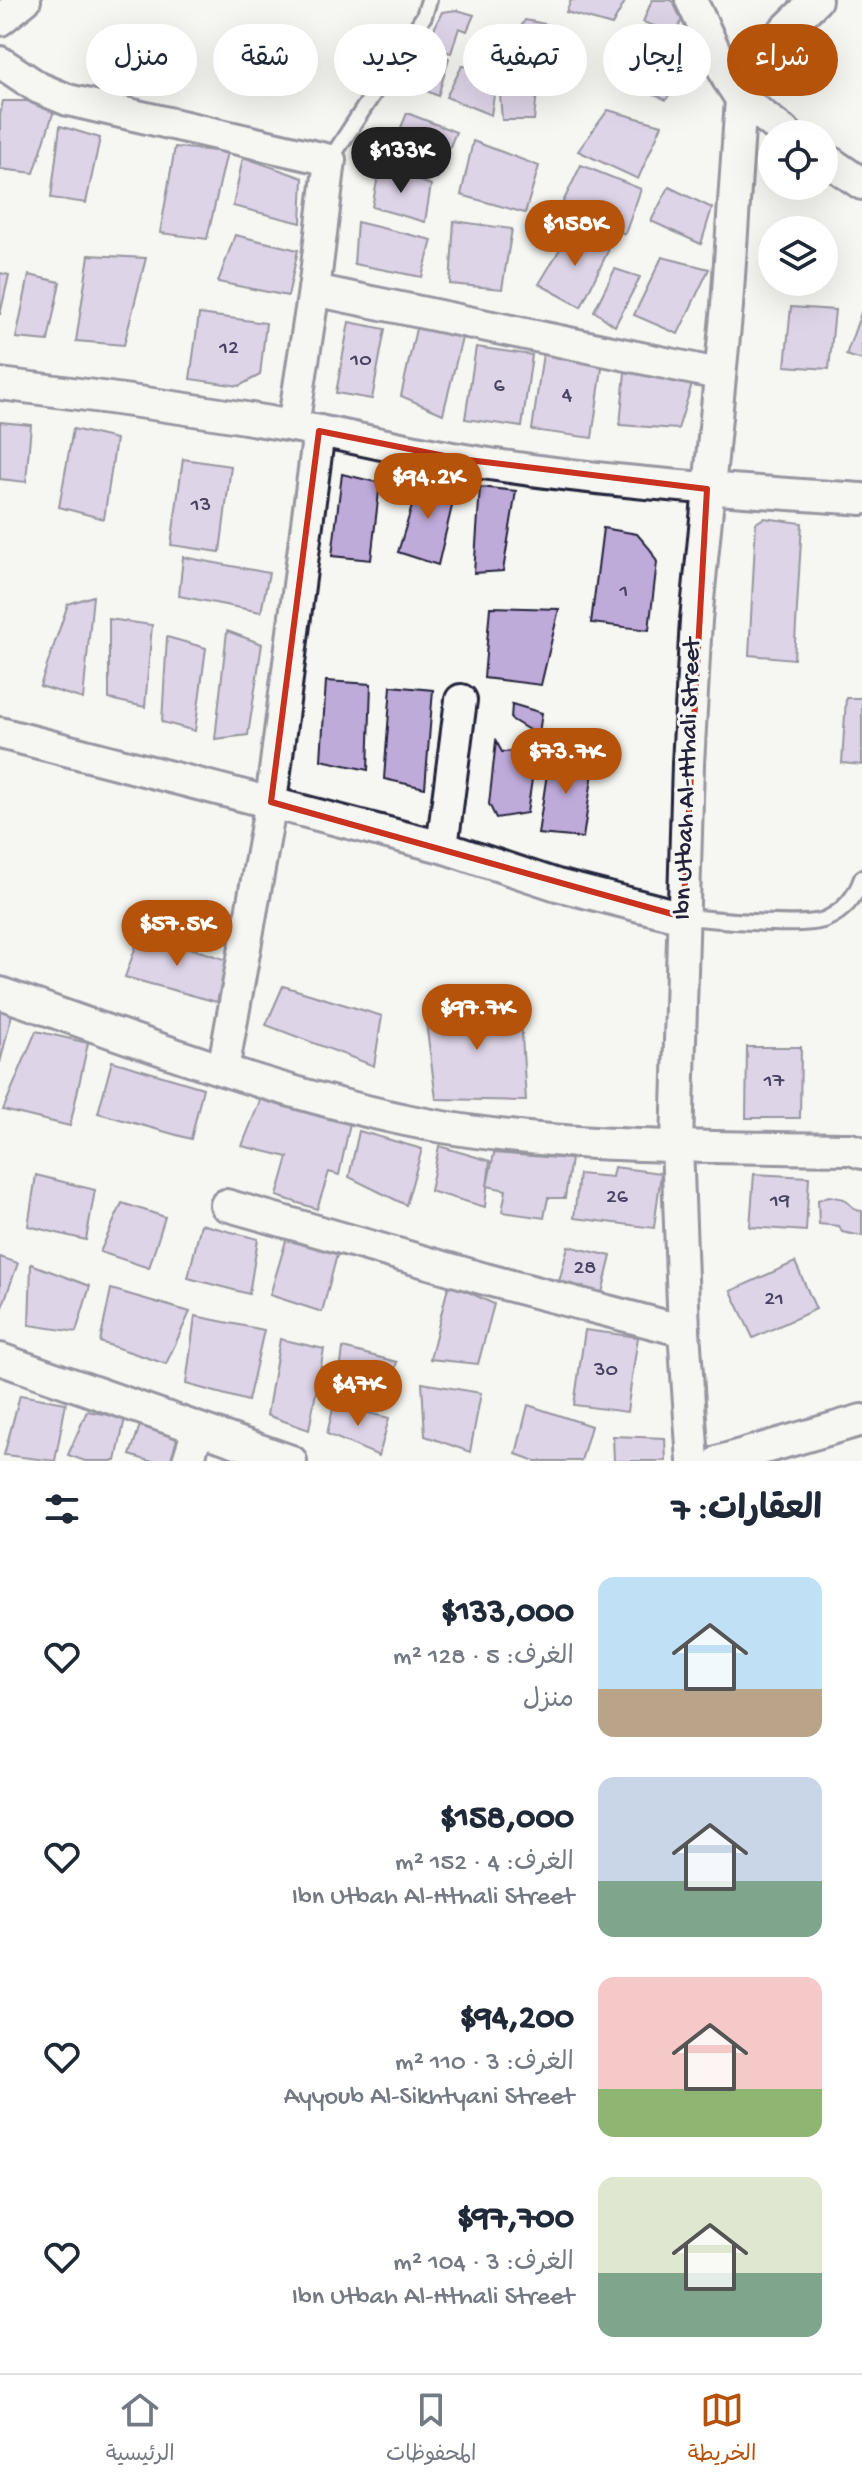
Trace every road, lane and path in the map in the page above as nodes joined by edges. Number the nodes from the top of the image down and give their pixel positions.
1 (25, 0) edge
2 (429, 0) edge
3 (691, 0) edge
4 (816, 0) edge
5 (0, 20) edge
6 (791, 24) edge
7 (0, 62) edge
8 (727, 73) edge
9 (735, 96) edge
10 (743, 96) edge
11 (771, 120) edge
12 (330, 160) junction
13 (838, 168) edge
14 (862, 184) edge
15 (314, 290) junction
16 (718, 374) junction
17 (0, 384) edge
18 (306, 429) junction
19 (707, 489) junction
20 (862, 499) edge
21 (461, 700) dead end
22 (0, 733) edge
23 (271, 802) junction
24 (442, 847) junction
25 (862, 878) edge
26 (683, 917) junction
27 (0, 993) edge
28 (223, 1070) junction
29 (677, 1145) junction
30 (862, 1153) edge
31 (226, 1205) dead end
32 (684, 1331) junction
33 (0, 1359) edge
34 (862, 1420) edge
35 (198, 1429) junction
36 (188, 1461) edge
37 (291, 1461) edge
38 (693, 1461) edge
39 (720, 1461) edge

1 - 5 street
2 - 12 lane
3 - 8 street
4 - 6 street
7 - 12 street
9 - 16 street, Ibn Utbah Al-Hthali Street
10 - 11 street
12 - 15 street
13 - 14 street
15 - 16 street
15 - 18 street
16 - 19 street, Ibn Utbah Al-Hthali Street
17 - 18 street
18 - 19 street
18 - 23 street
19 - 20 street
19 - 26 street, Ibn Utbah Al-Hthali Street
21 - 24 street
22 - 23 street
23 - 24 street
23 - 28 street
24 - 26 street
25 - 26 lane
26 - 29 street, Ibn Utbah Al-Hthali Street
27 - 28 street
28 - 29 street
29 - 30 street
29 - 32 street, Ibn Utbah Al-Hthali Street
31 - 32 street
32 - 38 street, Ibn Utbah Al-Hthali Street
33 - 35 street
34 - 39 street
35 - 36 street
35 - 37 street

